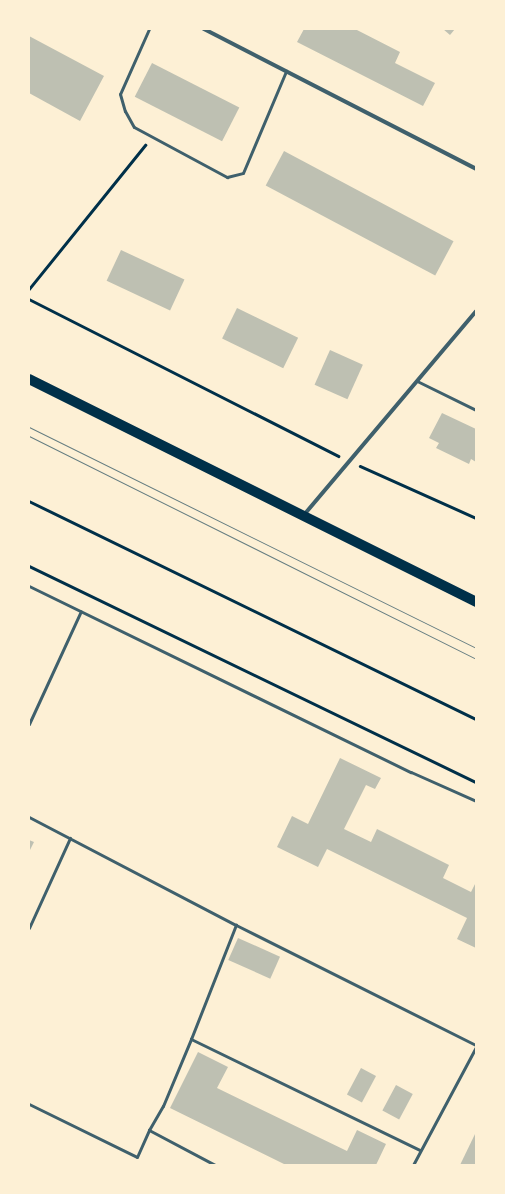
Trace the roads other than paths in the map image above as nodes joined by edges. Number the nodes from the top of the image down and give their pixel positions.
1 (148, 29) edge
2 (204, 29) edge
3 (286, 71) junction
4 (476, 169) edge
5 (476, 311) edge
6 (29, 379) edge
7 (417, 381) junction
8 (476, 410) edge
9 (302, 516) junction
10 (29, 586) edge
11 (476, 602) edge
12 (81, 611) junction
13 (29, 724) edge
14 (476, 801) edge
15 (29, 816) edge
16 (70, 838) junction
17 (236, 926) junction
18 (29, 928) edge
19 (191, 1039) junction
20 (476, 1046) edge
21 (29, 1104) edge
22 (149, 1130) junction
23 (420, 1150) junction
24 (215, 1165) edge
25 (413, 1165) edge

1 - 3 lane
2 - 3 street
3 - 4 street
5 - 7 street
6 - 9 main road
7 - 8 lane
7 - 9 street
9 - 11 main road
10 - 12 lane
12 - 13 lane
12 - 14 lane
15 - 16 lane
16 - 17 lane
16 - 18 lane
17 - 19 lane
17 - 20 lane
19 - 22 lane
19 - 23 lane
20 - 23 lane
21 - 22 lane
22 - 24 lane
23 - 25 lane

